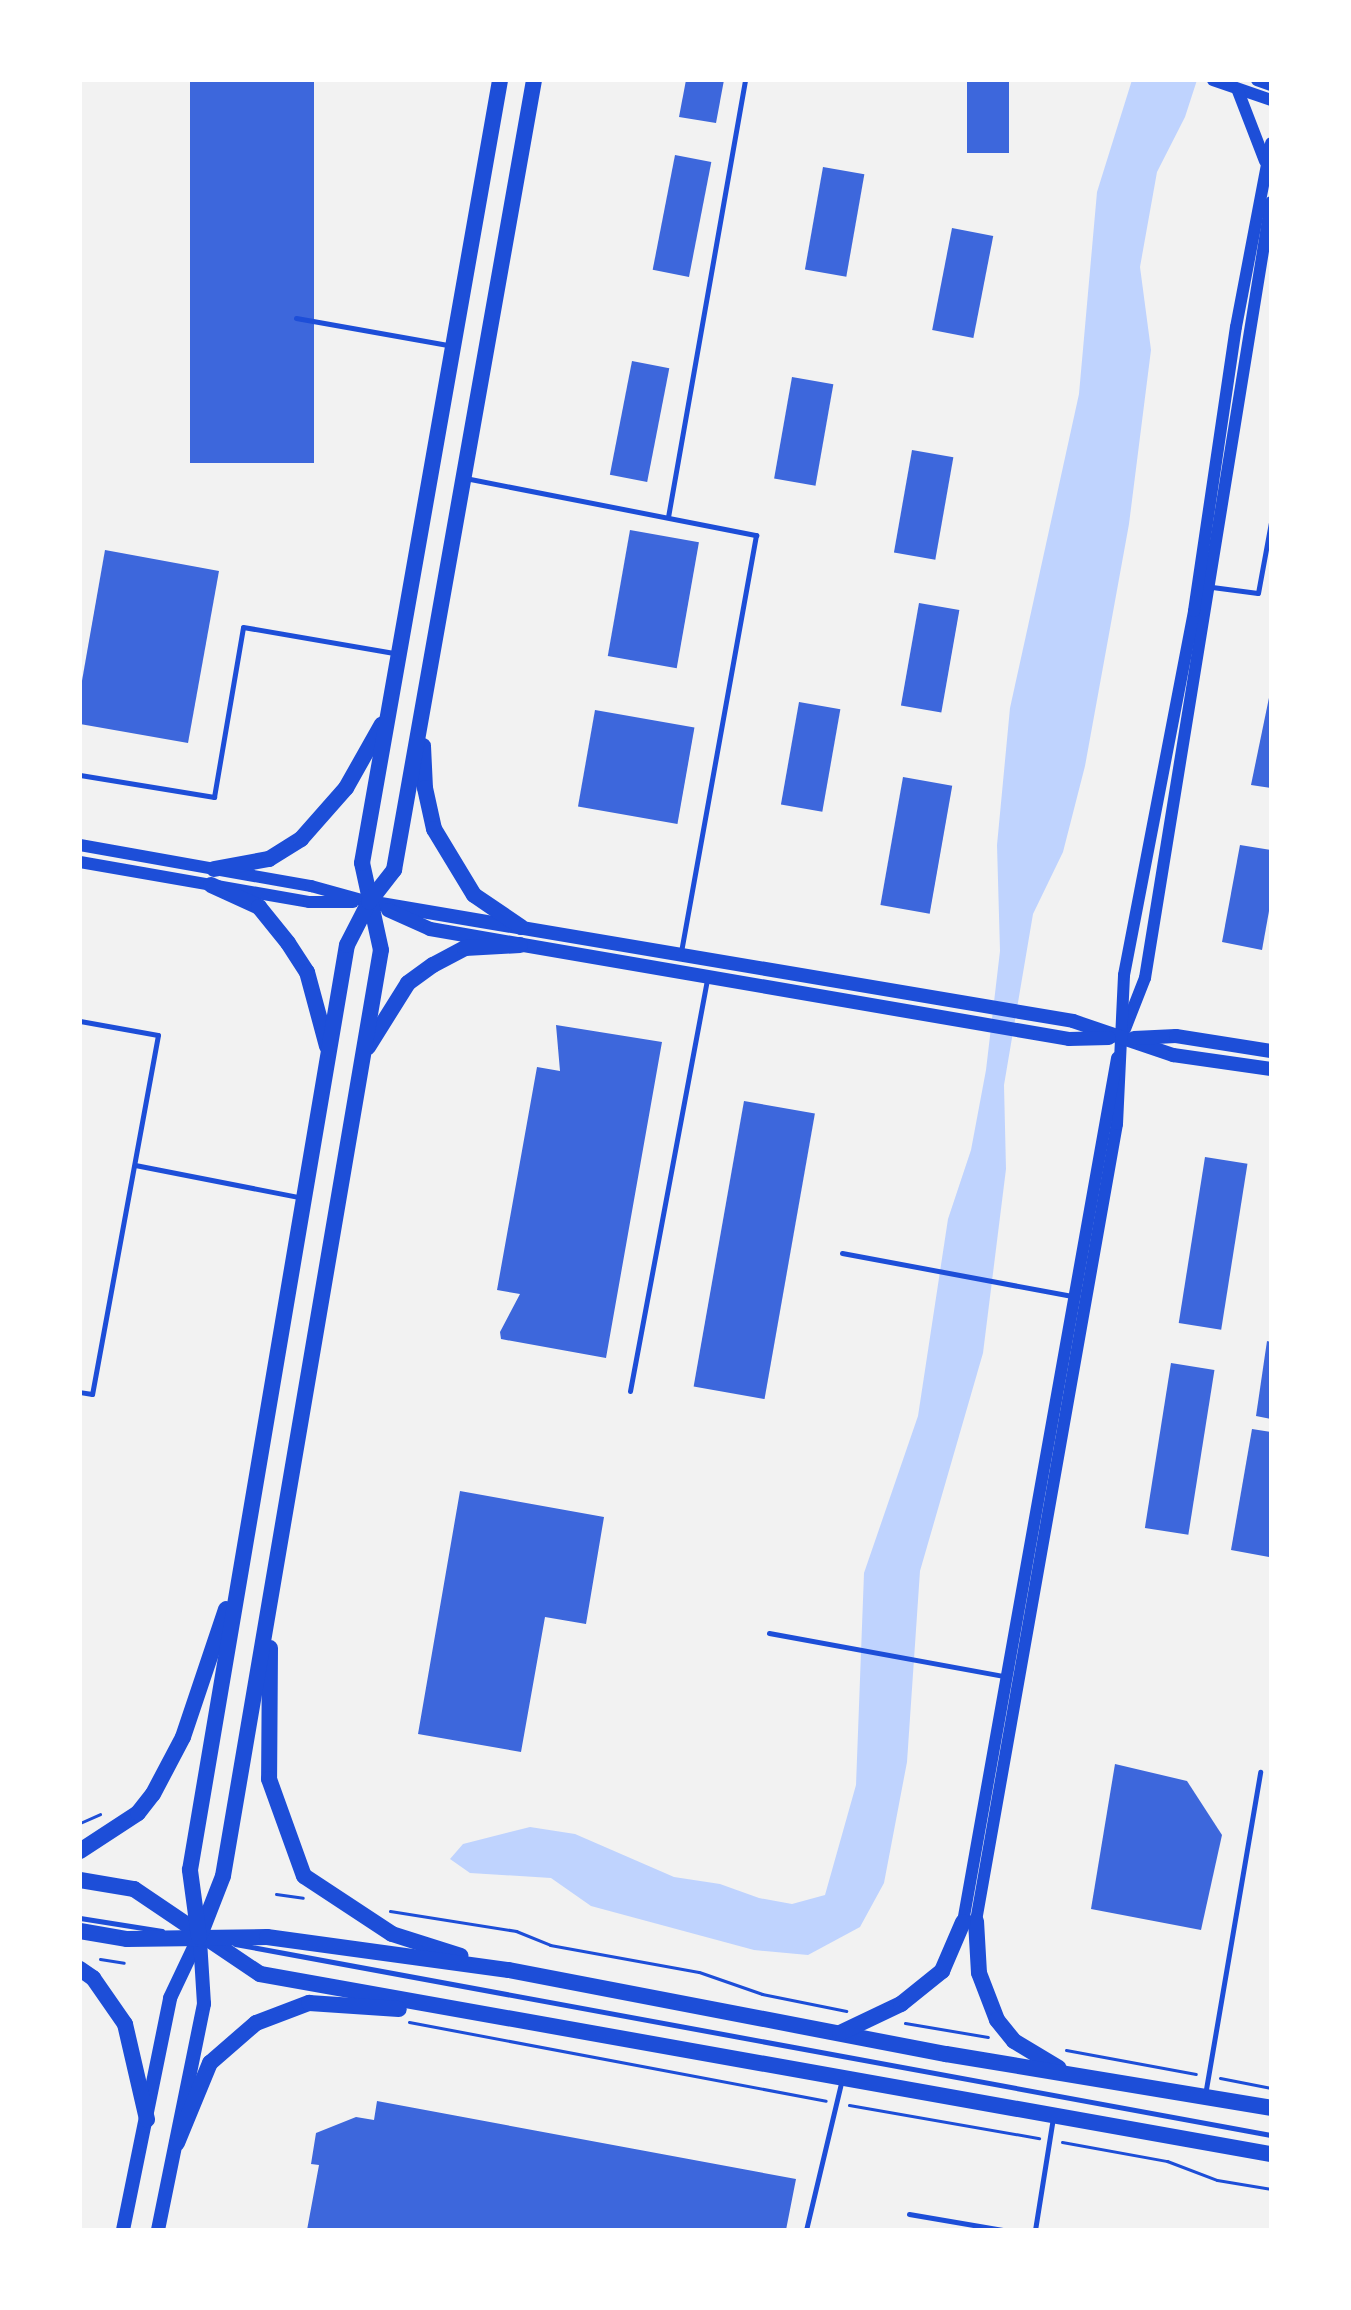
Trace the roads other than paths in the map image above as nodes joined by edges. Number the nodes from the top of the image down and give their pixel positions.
1 (500, 80) edge
2 (534, 80) edge
3 (745, 80) edge
4 (1213, 80) edge
5 (1257, 80) edge
6 (1271, 85) edge
7 (1232, 89) junction
8 (1271, 100) edge
9 (1271, 143) edge
10 (1265, 161) junction
11 (1271, 202) edge
12 (296, 318) dead end
13 (453, 346) junction
14 (464, 478) junction
15 (668, 517) junction
16 (1271, 522) edge
17 (1212, 587) junction
18 (399, 654) junction
19 (388, 713) junction
20 (422, 714) junction
21 (80, 775) edge
22 (80, 845) edge
23 (80, 862) edge
24 (213, 877) junction
25 (369, 902) junction
26 (521, 927) junction
27 (520, 945) junction
28 (681, 955) junction
29 (707, 978) junction
30 (80, 1021) edge
31 (1122, 1038) junction
32 (1271, 1051) edge
33 (329, 1054) junction
34 (363, 1055) junction
35 (1271, 1069) edge
36 (135, 1165) junction
37 (304, 1199) junction
38 (842, 1253) dead end
39 (1072, 1296) junction
40 (630, 1391) dead end
41 (80, 1392) edge
42 (242, 1562) junction
43 (270, 1598) junction
44 (769, 1633) dead end
45 (1006, 1676) junction
46 (1260, 1772) dead end
47 (80, 1851) edge
48 (80, 1880) edge
49 (80, 1918) edge
50 (969, 1921) junction
51 (80, 1931) edge
52 (199, 1937) junction
53 (80, 1969) edge
54 (509, 1970) junction
55 (474, 2015) junction
56 (838, 2033) junction
57 (1067, 2073) junction
58 (842, 2079) junction
59 (1205, 2096) junction
60 (1271, 2108) edge
61 (1053, 2117) junction
62 (147, 2119) junction
63 (1271, 2135) edge
64 (177, 2143) junction
65 (1271, 2154) edge
66 (909, 2214) dead end
67 (941, 2219) junction
68 (123, 2230) edge
69 (158, 2230) edge
70 (806, 2230) edge
71 (939, 2230) edge
72 (1003, 2230) edge
73 (1035, 2230) edge

1 - 13 main road
2 - 14 main road
3 - 15 lane
4 - 7 street
5 - 6 street
7 - 8 street
7 - 10 street
9 - 10 street
10 - 31 street
11 - 17 street
12 - 13 lane
13 - 18 main road
14 - 15 lane
14 - 20 main road
15 - 28 lane
16 - 17 lane
17 - 31 street
18 - 19 main road
18 - 21 lane
19 - 24 main road
19 - 25 main road
20 - 25 main road
20 - 26 main road
22 - 24 street
23 - 24 street
24 - 25 street
24 - 33 main road
25 - 26 main road
25 - 27 main road
25 - 33 main road
25 - 34 main road
26 - 28 main road
27 - 29 main road
27 - 34 main road
28 - 31 main road
29 - 31 main road
29 - 40 lane
30 - 36 lane
31 - 32 main road
31 - 35 main road
31 - 39 street
31 - 50 street
33 - 37 main road
34 - 43 main road
36 - 37 lane
36 - 41 lane
37 - 42 main road
38 - 39 lane
39 - 45 street
42 - 47 main road
42 - 52 main road
43 - 52 main road
43 - 54 main road
44 - 45 lane
45 - 50 street
46 - 59 lane
48 - 52 main road
49 - 52 lane
50 - 56 main road
50 - 57 main road
51 - 52 main road
52 - 54 main road
52 - 55 main road
52 - 62 main road
52 - 63 lane
52 - 64 main road
53 - 62 main road
54 - 56 main road
55 - 58 main road
55 - 64 main road
56 - 57 main road
57 - 59 main road
58 - 61 main road
58 - 70 lane
59 - 60 main road
61 - 65 main road
61 - 73 lane
62 - 68 main road
64 - 69 main road
66 - 67 lane
67 - 71 lane
67 - 72 lane

